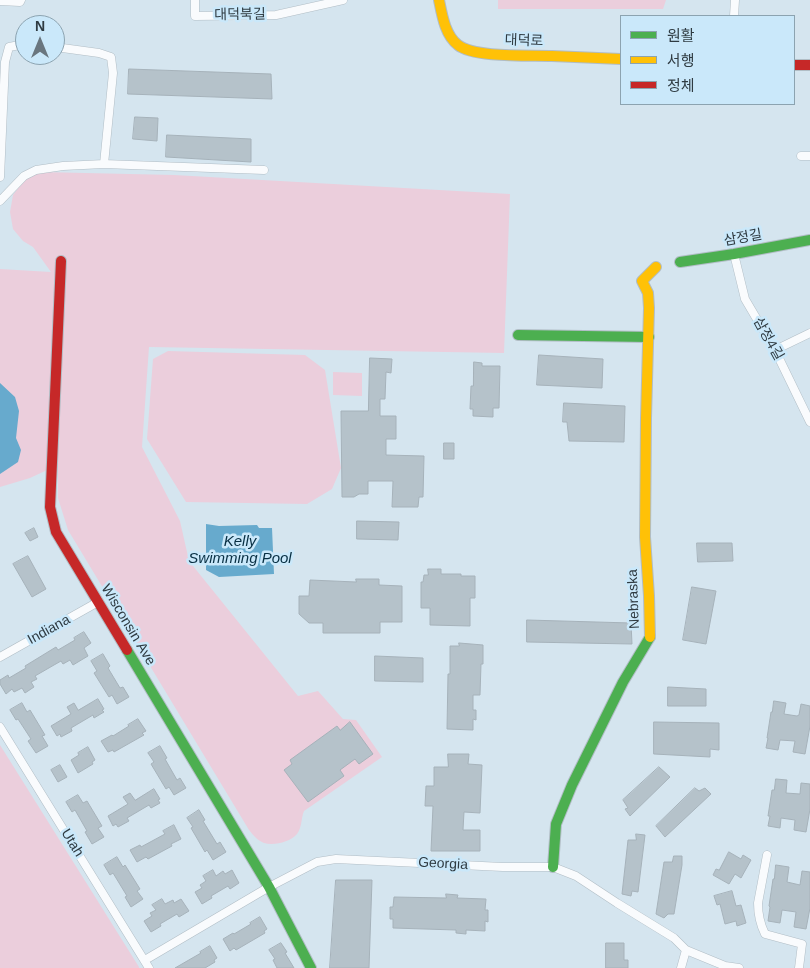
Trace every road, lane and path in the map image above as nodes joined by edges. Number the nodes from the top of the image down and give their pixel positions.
1 (21, 0) edge
2 (195, 0) edge
3 (343, 0) edge
4 (439, 0) edge
5 (735, 0) edge
6 (0, 1) edge
7 (734, 15) edge
8 (15, 46) edge
9 (65, 48) edge
10 (620, 59) edge
11 (795, 65) edge
12 (810, 66) edge
13 (801, 156) dead end
14 (810, 156) edge
15 (104, 164) junction
16 (264, 170) dead end
17 (0, 176) edge
18 (0, 201) edge
19 (810, 240) edge
20 (734, 254) junction
21 (61, 261) dead end
22 (680, 262) dead end
23 (656, 268) dead end
24 (810, 333) edge
25 (518, 335) dead end
26 (649, 337) junction
27 (775, 350) junction
28 (810, 422) edge
29 (98, 602) junction
30 (0, 657) edge
31 (0, 727) edge
32 (767, 855) dead end
33 (553, 867) junction
34 (269, 887) junction
35 (686, 950) junction
36 (145, 960) junction
37 (149, 968) edge
38 (311, 968) edge
39 (681, 968) edge
40 (739, 968) edge
41 (799, 968) edge

1 - 6 street
2 - 3 street, 대덕북길
4 - 10 street, 대덕로
5 - 7 street
8 - 17 street
9 - 15 street
11 - 12 street
13 - 14 street
15 - 16 street
15 - 18 street
19 - 20 street, 삼정길
20 - 22 street, 삼정길
20 - 27 street, 삼정4길
21 - 29 street, Wisconsin Ave
23 - 26 street, Nebraska
24 - 27 street
25 - 26 street
26 - 33 street, Nebraska
27 - 28 street, 삼정4길
29 - 30 street, Indiana
29 - 34 street, Wisconsin Ave
31 - 36 street, Utah
32 - 41 street
33 - 34 street, Georgia
33 - 35 street, Georgia
34 - 36 street, Georgia
34 - 38 street, Wisconsin Ave
35 - 39 street
35 - 40 street, Georgia
36 - 37 street, Utah

